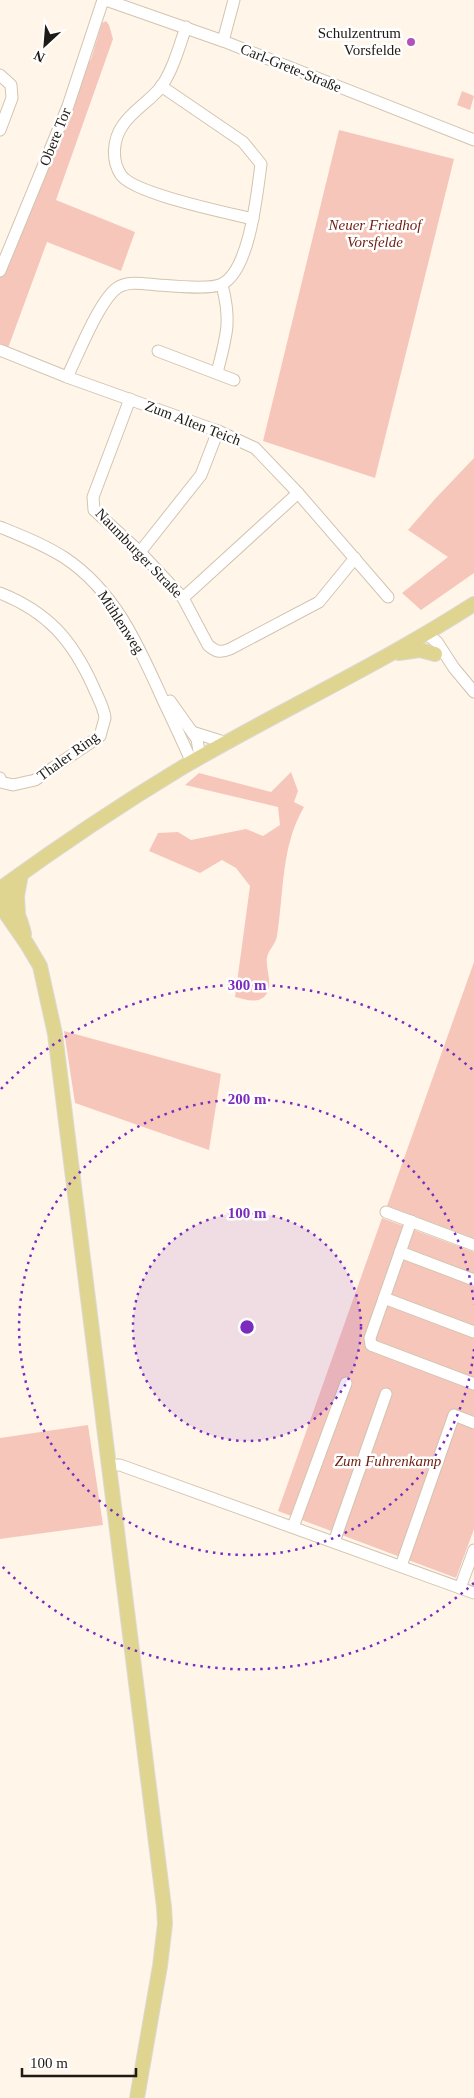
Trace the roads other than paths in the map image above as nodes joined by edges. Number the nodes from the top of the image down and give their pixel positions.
1 (104, 0) edge
2 (234, 0) edge
3 (186, 27) junction
4 (223, 40) junction
5 (0, 75) edge
6 (161, 86) junction
7 (0, 130) edge
8 (474, 140) edge
9 (253, 219) junction
10 (0, 271) edge
11 (222, 285) junction
12 (0, 350) edge
13 (158, 351) dead end
14 (216, 373) junction
15 (67, 377) junction
16 (234, 380) dead end
17 (130, 399) junction
18 (218, 430) junction
19 (298, 493) junction
20 (0, 527) edge
21 (140, 552) junction
22 (355, 558) junction
23 (0, 593) edge
24 (388, 597) dead end
25 (183, 598) junction
26 (474, 604) edge
27 (425, 633) junction
28 (435, 654) junction
29 (384, 657) junction
30 (454, 668) junction
31 (156, 681) junction
32 (474, 692) edge
33 (192, 732) junction
34 (227, 743) junction
35 (196, 760) junction
36 (0, 778) edge
37 (1, 782) edge
38 (21, 874) junction
39 (0, 890) edge
40 (6, 911) edge
41 (386, 1212) dead end
42 (410, 1221) junction
43 (474, 1245) edge
44 (400, 1252) junction
45 (474, 1280) edge
46 (384, 1298) junction
47 (474, 1332) edge
48 (346, 1383) dead end
49 (474, 1384) edge
50 (386, 1394) dead end
51 (474, 1423) edge
52 (108, 1465) junction
53 (293, 1527) junction
54 (334, 1542) junction
55 (474, 1550) edge
56 (401, 1566) junction
57 (460, 1588) junction
58 (474, 1593) edge
59 (137, 2098) edge

1 - 3 street, Carl-Grete-Straße
1 - 10 street, Obere Tor
2 - 4 street
3 - 4 street, Carl-Grete-Straße
3 - 6 street
4 - 8 street, Carl-Grete-Straße
5 - 7 street
6 - 9 street
6 - 9 street
9 - 11 street
11 - 14 street
11 - 15 street
12 - 15 street, Zum Alten Teich
13 - 14 street
14 - 16 street
15 - 17 street, Zum Alten Teich
17 - 18 street, Zum Alten Teich
17 - 21 street, Naumburger Straße
18 - 19 street, Zum Alten Teich
18 - 21 street
19 - 22 street, Zum Alten Teich
19 - 25 street
20 - 31 street, Mühlenweg
21 - 25 street, Naumburger Straße
22 - 24 street, Zum Alten Teich
22 - 25 street, Naumburger Straße
23 - 37 street, Thaler Ring
26 - 27 main road
27 - 28 street
27 - 29 main road
27 - 30 street
28 - 29 main road
28 - 30 street
29 - 34 main road
30 - 32 street
31 - 33 street, Mühlenweg
31 - 35 street, Mühlenweg
33 - 34 street
33 - 35 street, Mühlenweg
34 - 35 main road
35 - 38 main road
36 - 37 street
38 - 39 main road
38 - 40 main road
39 - 40 main road
40 - 52 main road
41 - 42 street
42 - 43 street
42 - 44 street
44 - 45 street
44 - 46 street
46 - 47 street
46 - 49 street
48 - 53 street
50 - 54 street
51 - 56 street
52 - 53 street
52 - 59 main road
53 - 54 street
54 - 56 street
55 - 57 street
56 - 57 street
57 - 58 street

